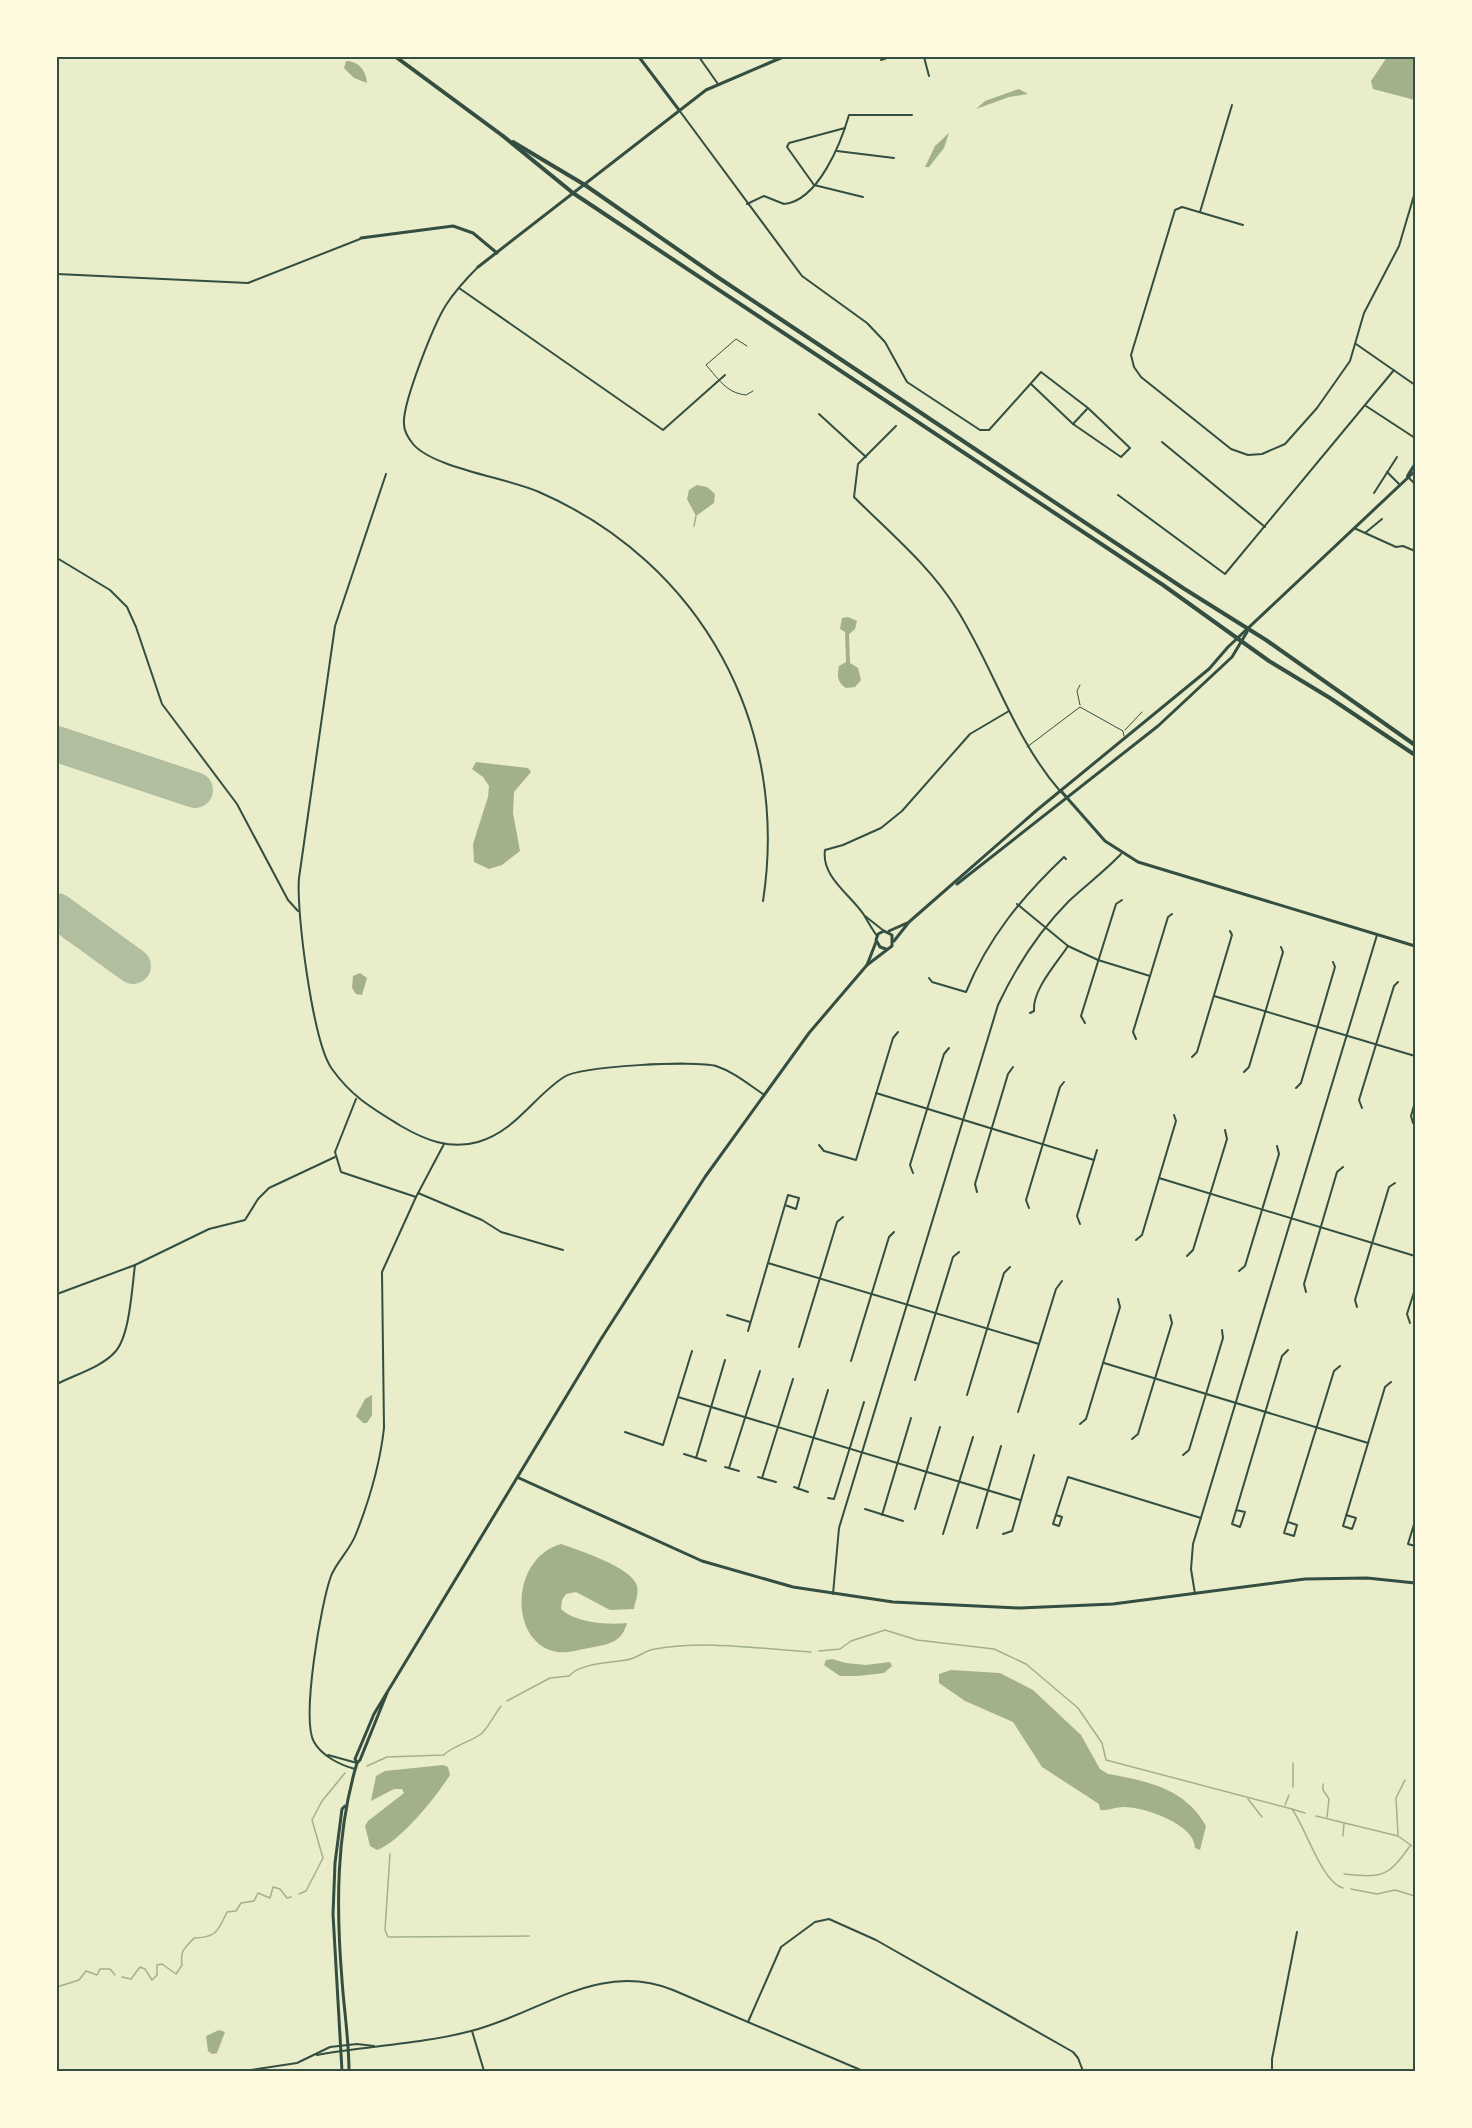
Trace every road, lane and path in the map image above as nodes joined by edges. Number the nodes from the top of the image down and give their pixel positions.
1 (396, 57) edge
2 (639, 57) edge
3 (699, 57) edge
4 (783, 57) edge
5 (890, 57) edge
6 (924, 57) edge
7 (880, 60) dead end
8 (928, 76) dead end
9 (718, 84) junction
10 (1232, 105) dead end
11 (679, 110) junction
12 (912, 115) dead end
13 (846, 128) junction
14 (503, 136) junction
15 (837, 151) junction
16 (894, 158) dead end
17 (585, 185) junction
18 (814, 185) junction
19 (1415, 192) edge
20 (573, 193) junction
21 (863, 197) dead end
22 (747, 204) junction
23 (1200, 212) junction
24 (1243, 225) dead end
25 (361, 238) joint
26 (497, 253) junction
27 (478, 267) joint
28 (57, 274) edge
29 (459, 288) junction
30 (1356, 344) junction
31 (747, 346) dead end
32 (1394, 370) junction
33 (725, 375) dead end
34 (719, 381) junction
35 (1031, 384) junction
36 (1415, 385) edge
37 (753, 391) dead end
38 (1366, 406) junction
39 (1088, 408) junction
40 (819, 414) dead end
41 (1073, 424) junction
42 (896, 426) dead end
43 (1415, 438) edge
44 (1162, 442) dead end
45 (866, 457) junction
46 (1397, 457) dead end
47 (1415, 464) edge
48 (1415, 471) edge
49 (1387, 472) junction
50 (386, 474) dead end
51 (1407, 476) junction
52 (1399, 484) junction
53 (1415, 484) edge
54 (1374, 493) dead end
55 (1118, 495) dead end
56 (1382, 519) dead end
57 (1265, 527) junction
58 (1354, 528) junction
59 (1365, 533) junction
60 (1415, 551) edge
61 (57, 558) edge
62 (1249, 629) junction
63 (1236, 639) junction
64 (1241, 643) junction
65 (1080, 685) dead end
66 (1080, 707) junction
67 (1009, 711) junction
68 (1142, 712) dead end
69 (1123, 731) junction
70 (1124, 740) junction
71 (1415, 745) edge
72 (1027, 747) junction
73 (1415, 755) edge
74 (1061, 791) junction
75 (1067, 799) junction
76 (1121, 854) junction
77 (1066, 859) dead end
78 (951, 888) junction
79 (1122, 900) dead end
80 (763, 901) dead end
81 (1017, 904) junction
82 (299, 912) junction
83 (1172, 914) dead end
84 (865, 916) junction
85 (909, 922) junction
86 (1045, 928) junction
87 (1230, 930) dead end
88 (885, 931) junction
89 (1377, 935) junction
90 (877, 936) junction
91 (894, 941) junction
92 (876, 942) junction
93 (1068, 946) junction
94 (1415, 946) edge
95 (1281, 947) dead end
96 (886, 949) junction
97 (1098, 960) junction
98 (1333, 962) dead end
99 (867, 965) junction
100 (1150, 976) junction
101 (929, 978) dead end
102 (1398, 982) dead end
103 (1214, 996) junction
104 (1266, 1011) junction
105 (1030, 1013) dead end
106 (1085, 1023) dead end
107 (1317, 1027) junction
108 (898, 1032) dead end
109 (1346, 1036) junction
110 (1136, 1039) dead end
111 (1376, 1044) junction
112 (949, 1048) dead end
113 (1415, 1056) edge
114 (1192, 1057) dead end
115 (1013, 1067) dead end
116 (1244, 1072) dead end
117 (1065, 1082) dead end
118 (1296, 1088) dead end
119 (763, 1094) junction
120 (876, 1094) junction
121 (356, 1099) junction
122 (1415, 1102) edge
123 (1362, 1108) dead end
124 (928, 1110) junction
125 (1174, 1115) dead end
126 (962, 1120) junction
127 (1413, 1124) dead end
128 (991, 1129) junction
129 (1225, 1130) dead end
130 (444, 1144) junction
131 (1043, 1144) junction
132 (819, 1145) dead end
133 (1277, 1146) dead end
134 (1097, 1150) dead end
135 (335, 1157) junction
136 (1094, 1160) junction
137 (1344, 1167) dead end
138 (913, 1173) dead end
139 (1159, 1178) junction
140 (1395, 1183) dead end
141 (977, 1192) dead end
142 (418, 1193) junction
143 (1211, 1194) junction
144 (416, 1197) junction
145 (785, 1205) junction
146 (1029, 1208) dead end
147 (1262, 1210) junction
148 (843, 1216) dead end
149 (1291, 1219) junction
150 (1080, 1224) dead end
151 (1321, 1228) junction
152 (894, 1232) dead end
153 (1136, 1240) dead end
154 (1372, 1243) junction
155 (563, 1250) dead end
156 (959, 1252) dead end
157 (1187, 1256) dead end
158 (1415, 1256) edge
159 (768, 1263) junction
160 (135, 1265) junction
161 (1010, 1267) dead end
162 (1239, 1271) dead end
163 (821, 1278) junction
164 (1062, 1281) dead end
165 (1415, 1289) edge
166 (1306, 1292) dead end
167 (872, 1293) junction
168 (57, 1294) edge
169 (1118, 1299) dead end
170 (907, 1304) junction
171 (1358, 1307) dead end
172 (936, 1313) junction
173 (727, 1315) dead end
174 (1170, 1315) dead end
175 (750, 1322) junction
176 (1410, 1323) dead end
177 (988, 1328) junction
178 (1222, 1330) dead end
179 (748, 1331) dead end
180 (1039, 1344) junction
181 (800, 1347) dead end
182 (1287, 1350) dead end
183 (692, 1351) dead end
184 (725, 1360) dead end
185 (851, 1361) dead end
186 (1104, 1363) junction
187 (1340, 1366) dead end
188 (760, 1371) dead end
189 (1155, 1378) junction
190 (792, 1379) dead end
191 (915, 1380) dead end
192 (1391, 1382) dead end
193 (57, 1384) edge
194 (828, 1390) dead end
195 (1206, 1394) junction
196 (967, 1395) dead end
197 (678, 1397) junction
198 (864, 1402) dead end
199 (1235, 1403) junction
200 (711, 1407) junction
201 (1018, 1412) dead end
202 (1265, 1412) junction
203 (744, 1417) junction
204 (911, 1418) dead end
205 (1080, 1424) dead end
206 (777, 1427) junction
207 (940, 1427) dead end
208 (1316, 1427) junction
209 (625, 1432) dead end
210 (813, 1437) junction
211 (973, 1437) dead end
212 (1132, 1439) dead end
213 (1368, 1443) junction
214 (1001, 1446) dead end
215 (850, 1449) junction
216 (862, 1452) junction
217 (684, 1454) dead end
218 (1034, 1455) dead end
219 (1183, 1455) dead end
220 (696, 1458) junction
221 (706, 1461) dead end
222 (898, 1463) junction
223 (725, 1467) dead end
224 (729, 1468) junction
225 (739, 1471) dead end
226 (927, 1472) junction
227 (519, 1478) junction
228 (776, 1482) dead end
229 (959, 1482) junction
230 (988, 1490) junction
231 (808, 1492) dead end
232 (828, 1498) dead end
233 (1020, 1500) junction
234 (864, 1509) dead end
235 (915, 1509) dead end
236 (1236, 1510) junction
237 (882, 1515) junction
238 (1056, 1515) dead end
239 (1346, 1515) junction
240 (1201, 1518) junction
241 (903, 1521) dead end
242 (1415, 1521) edge
243 (1288, 1522) junction
244 (977, 1528) dead end
245 (1413, 1533) edge
246 (943, 1534) dead end
247 (1003, 1534) dead end
248 (1415, 1546) edge
249 (1415, 1583) edge
250 (832, 1594) junction
251 (1195, 1594) junction
252 (328, 1755) junction
253 (357, 1762) junction
254 (355, 1769) junction
255 (345, 1806) junction
256 (1297, 1932) dead end
257 (748, 2022) junction
258 (472, 2031) junction
259 (349, 2045) junction
260 (340, 2046) junction
261 (378, 2046) junction
262 (349, 2051) junction
263 (340, 2052) junction
264 (317, 2055) junction
265 (244, 2071) edge
266 (342, 2071) edge
267 (349, 2071) edge
268 (484, 2071) edge
269 (863, 2071) edge
270 (1083, 2071) edge
271 (1272, 2071) edge

1 - 14 main road
2 - 11 street
3 - 9 street
4 - 9 street
5 - 7 street
6 - 8 street
9 - 11 street
10 - 23 street
11 - 17 street
11 - 22 street
12 - 13 street
13 - 15 street
13 - 18 street
14 - 17 main road
14 - 20 main road
15 - 16 street
15 - 18 street
17 - 20 street
17 - 62 main road
18 - 21 street
18 - 22 street
19 - 30 street
20 - 26 street
20 - 63 main road
22 - 35 street
23 - 24 street
23 - 30 street
25 - 26 street
25 - 28 street
26 - 27 street
27 - 29 street
29 - 34 street
29 - 80 street
30 - 32 street
31 - 34 lane
32 - 36 street
32 - 38 street
33 - 34 street
34 - 37 lane
35 - 39 street
35 - 41 street
38 - 43 street
38 - 57 street
39 - 41 street
39 - 41 street
40 - 45 street
42 - 45 street
44 - 57 street
45 - 67 street
46 - 49 street
47 - 51 street
48 - 51 street
49 - 52 street
49 - 54 street
50 - 82 street
51 - 52 street
51 - 53 street
52 - 58 street
55 - 57 street
56 - 59 street
58 - 59 street
58 - 62 street
59 - 60 street
61 - 82 street
62 - 63 street
62 - 64 street
62 - 71 main road
63 - 64 main road
63 - 70 street
64 - 73 main road
64 - 75 street
65 - 66 lane
66 - 69 lane
66 - 72 lane
67 - 72 street
67 - 84 street
68 - 69 lane
69 - 70 lane
70 - 74 street
72 - 74 street
74 - 75 street
74 - 78 street
75 - 76 street
75 - 78 street
76 - 86 street
76 - 89 street
77 - 81 street
78 - 85 street
79 - 97 street
81 - 86 street
81 - 101 street
82 - 121 street
83 - 100 street
84 - 88 street
84 - 90 street
85 - 88 street
85 - 91 street
86 - 93 street
86 - 126 street
87 - 103 street
88 - 90 street
88 - 91 street
89 - 94 street
89 - 109 street
90 - 92 street
91 - 96 street
92 - 96 street
92 - 99 street
93 - 97 street
93 - 105 street
95 - 104 street
96 - 99 street
97 - 100 street
97 - 106 street
98 - 107 street
99 - 119 street
100 - 110 street
102 - 111 street
103 - 104 street
103 - 114 street
104 - 107 street
104 - 116 street
107 - 109 street
107 - 118 street
108 - 120 street
109 - 111 street
109 - 149 street
111 - 113 street
111 - 123 street
112 - 124 street
115 - 128 street
117 - 131 street
119 - 130 street
119 - 227 street
120 - 124 street
120 - 132 street
121 - 130 street
121 - 135 street
122 - 127 street
124 - 126 street
124 - 138 street
125 - 139 street
126 - 128 street
126 - 170 street
128 - 131 street
128 - 141 street
129 - 143 street
130 - 142 street
131 - 136 street
131 - 146 street
133 - 147 street
134 - 136 street
135 - 144 street
135 - 160 street
136 - 150 street
137 - 151 street
139 - 143 street
139 - 153 street
140 - 154 street
142 - 144 street
142 - 155 street
143 - 147 street
143 - 157 street
144 - 252 street
145 - 145 street
145 - 159 street
147 - 149 street
147 - 162 street
148 - 163 street
149 - 151 street
149 - 199 street
151 - 154 street
151 - 166 street
152 - 167 street
154 - 158 street
154 - 171 street
156 - 172 street
159 - 163 street
159 - 175 street
160 - 168 street
160 - 193 street
161 - 177 street
163 - 167 street
163 - 181 street
164 - 180 street
165 - 176 street
167 - 170 street
167 - 185 street
169 - 186 street
170 - 172 street
170 - 216 street
172 - 177 street
172 - 191 street
173 - 175 street
174 - 189 street
175 - 179 street
177 - 180 street
177 - 196 street
178 - 195 street
180 - 201 street
182 - 202 street
183 - 197 street
184 - 200 street
186 - 189 street
186 - 205 street
187 - 208 street
188 - 203 street
189 - 195 street
189 - 212 street
190 - 206 street
192 - 213 street
194 - 210 street
195 - 199 street
195 - 219 street
197 - 200 street
197 - 209 street
198 - 215 street
199 - 202 street
199 - 240 street
200 - 203 street
200 - 220 street
202 - 208 street
202 - 236 street
203 - 206 street
203 - 224 street
204 - 222 street
206 - 210 street
206 - 228 street
207 - 226 street
208 - 213 street
208 - 243 street
210 - 215 street
210 - 231 street
211 - 229 street
213 - 239 street
214 - 230 street
215 - 216 street
215 - 232 street
216 - 222 street
216 - 250 street
217 - 220 street
218 - 233 street
220 - 221 street
222 - 226 street
222 - 237 street
223 - 224 street
224 - 225 street
226 - 229 street
226 - 235 street
227 - 250 street
227 - 253 street
229 - 230 street
229 - 246 street
230 - 233 street
230 - 244 street
233 - 247 street
234 - 237 street
236 - 236 street
237 - 241 street
238 - 240 street
239 - 239 street
240 - 251 street
242 - 245 street
243 - 243 street
245 - 248 street
249 - 251 street
250 - 251 street
252 - 253 street
252 - 254 street
253 - 254 street
254 - 255 street
255 - 259 street
255 - 260 street
256 - 271 street
257 - 258 street
257 - 269 street
257 - 270 street
258 - 261 street
258 - 268 street
259 - 260 street
259 - 261 street
259 - 262 street
260 - 263 street
260 - 264 street
261 - 262 street
262 - 263 street
262 - 267 street
263 - 264 street
263 - 266 street
264 - 265 street

